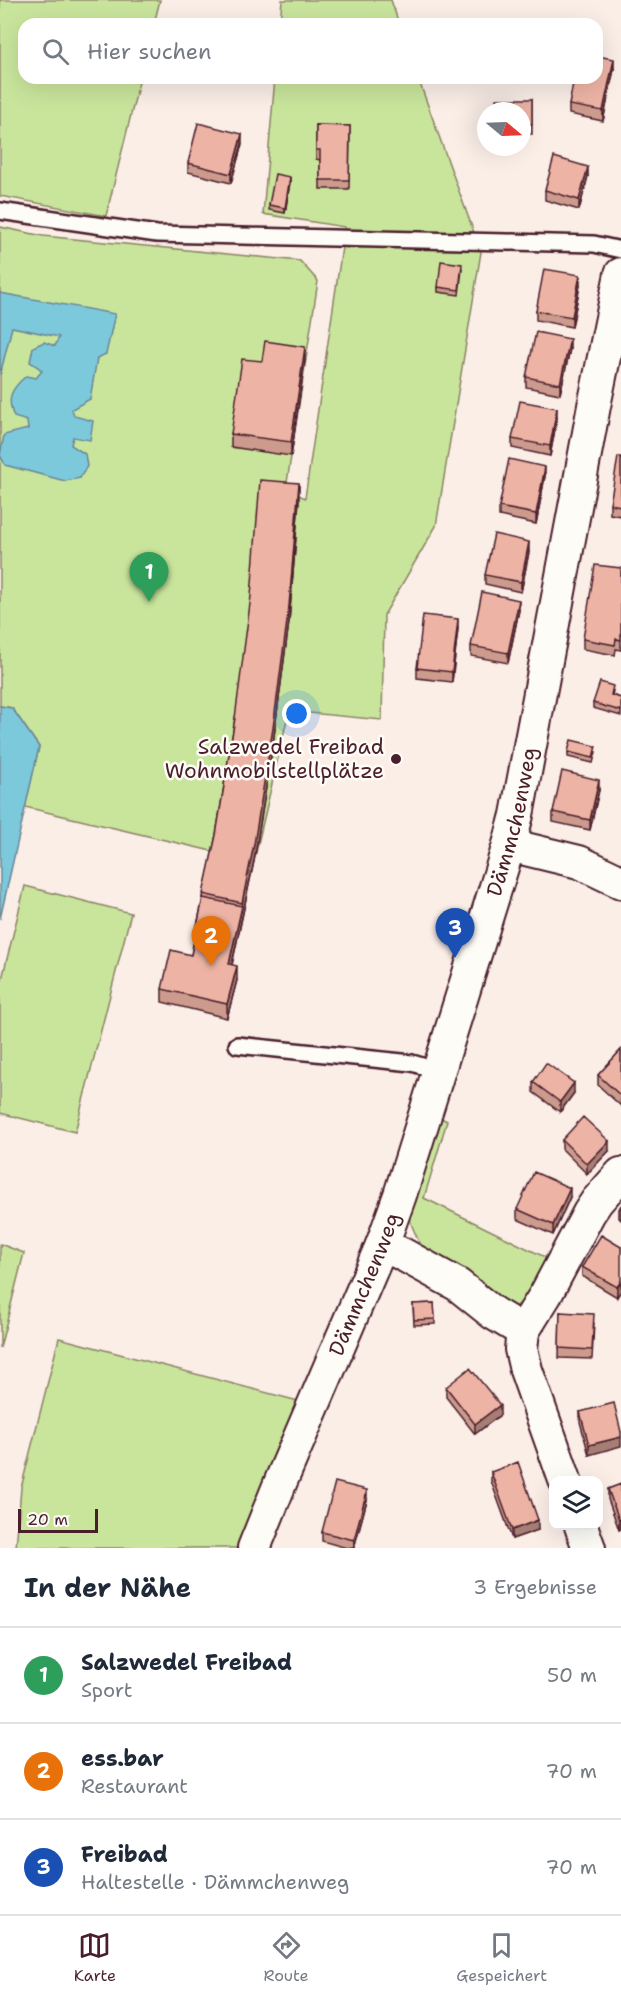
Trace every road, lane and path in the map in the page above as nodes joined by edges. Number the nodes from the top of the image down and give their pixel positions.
1 (0, 211) edge
2 (621, 250) edge
3 (621, 274) edge
4 (509, 845) junction
5 (621, 882) edge
6 (237, 1046) dead end
7 (439, 1071) junction
8 (621, 1174) edge
9 (382, 1245) junction
10 (523, 1331) junction
11 (564, 1476) edge
12 (582, 1530) edge
13 (254, 1548) edge
14 (589, 1548) edge

1 - 2 lane
3 - 4 street, Dämmchenweg
4 - 5 street
4 - 7 street, Dämmchenweg
6 - 7 lane
7 - 9 street, Dämmchenweg
8 - 10 street
9 - 10 street
9 - 13 street, Dämmchenweg
10 - 11 street
12 - 14 street

